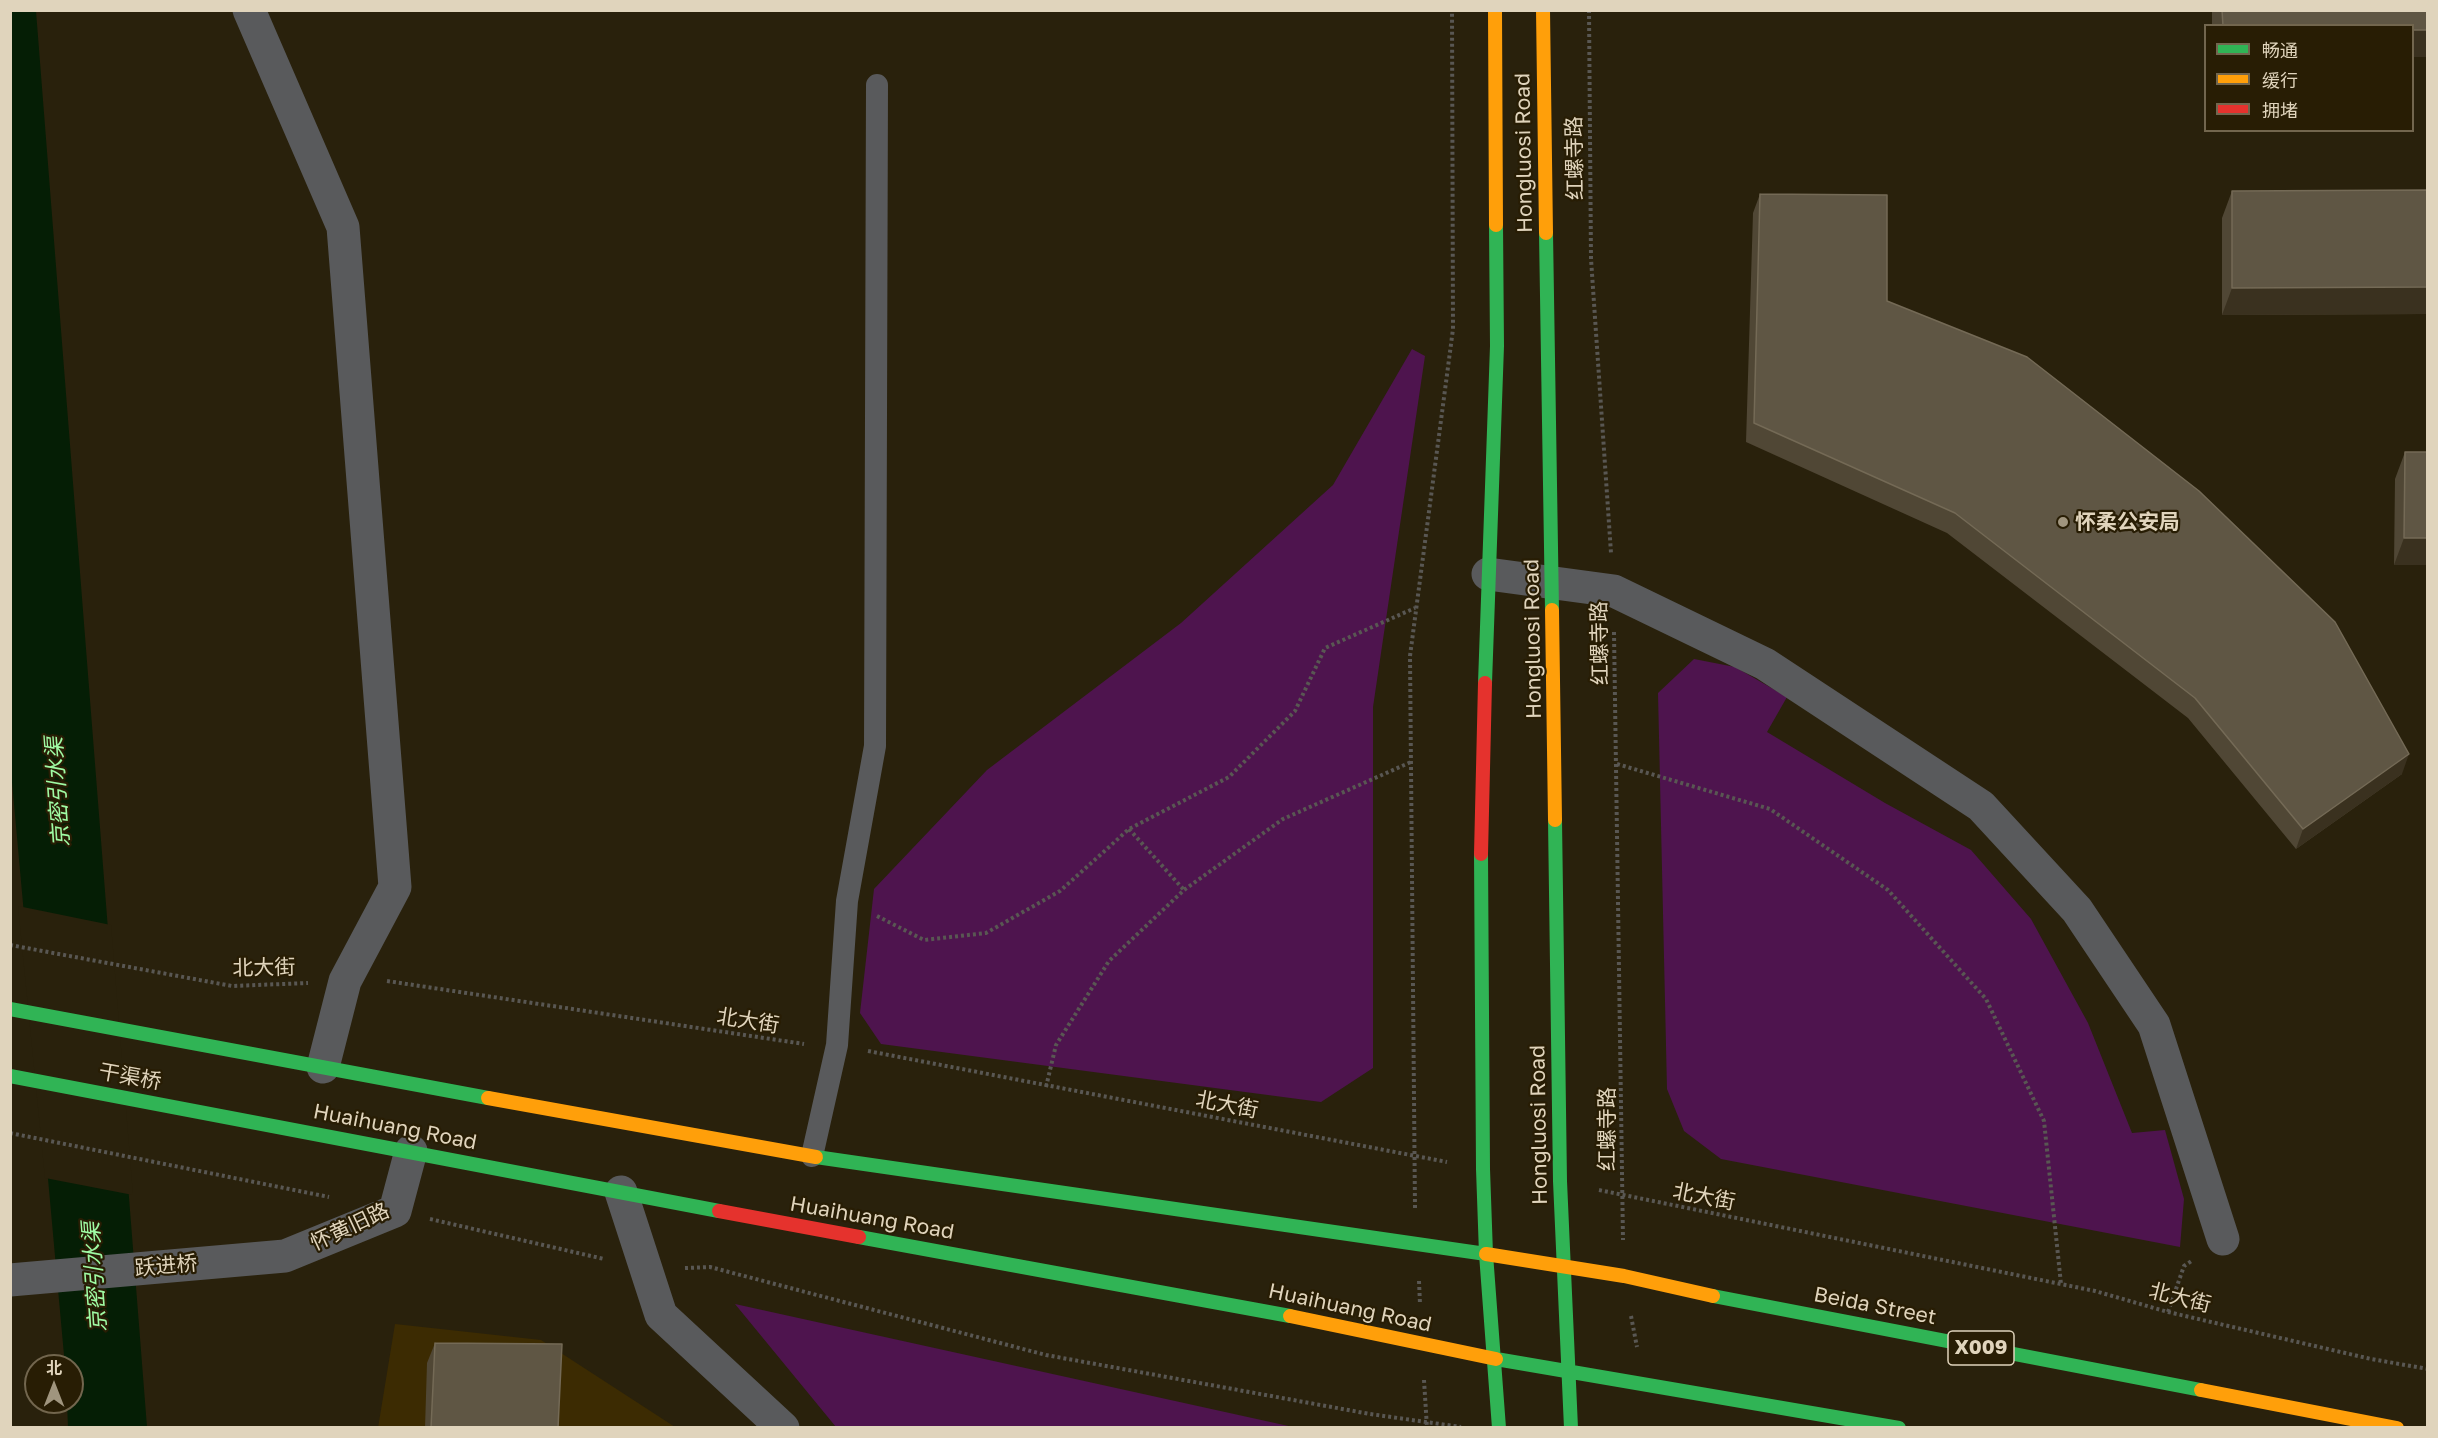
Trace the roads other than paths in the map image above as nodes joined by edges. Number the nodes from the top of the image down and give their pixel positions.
1 (249, 10) edge
2 (1495, 10) edge
3 (1543, 10) edge
4 (877, 85) dead end
5 (1488, 574) junction
6 (1553, 584) junction
7 (10, 1010) edge
8 (323, 1067) junction
9 (10, 1076) edge
10 (242, 1118) joint
11 (411, 1151) junction
12 (812, 1156) junction
13 (621, 1192) junction
14 (2223, 1239) road end
15 (1486, 1254) junction
16 (285, 1256) joint
17 (1565, 1267) junction
18 (10, 1280) edge
19 (1496, 1359) junction
20 (1570, 1372) junction
21 (783, 1428) edge
22 (1499, 1428) edge
23 (1571, 1428) edge
24 (1899, 1428) edge
25 (2397, 1428) edge

1 - 8 street
2 - 5 main road, Hongluosi Road
3 - 6 main road, Hongluosi Road
4 - 12 lane
5 - 6 street
5 - 15 main road, Hongluosi Road
6 - 14 street
6 - 17 main road, Hongluosi Road
7 - 8 main road, X009
8 - 12 main road, X009
9 - 10 main road, 干渠桥
10 - 11 main road, Huaihuang Road
11 - 13 main road, Huaihuang Road
11 - 16 street, 怀黄旧路
12 - 15 main road, X009
13 - 19 main road, Huaihuang Road
13 - 21 street
15 - 17 main road, Beida Street / X009
15 - 19 main road, Hongluosi Road
16 - 18 street, 跃进桥
17 - 20 main road, Hongluosi Road
17 - 25 main road, Beida Street / X009
19 - 20 main road
19 - 22 main road, Hongluosi Road
20 - 23 main road, Hongluosi Road
20 - 24 main road

